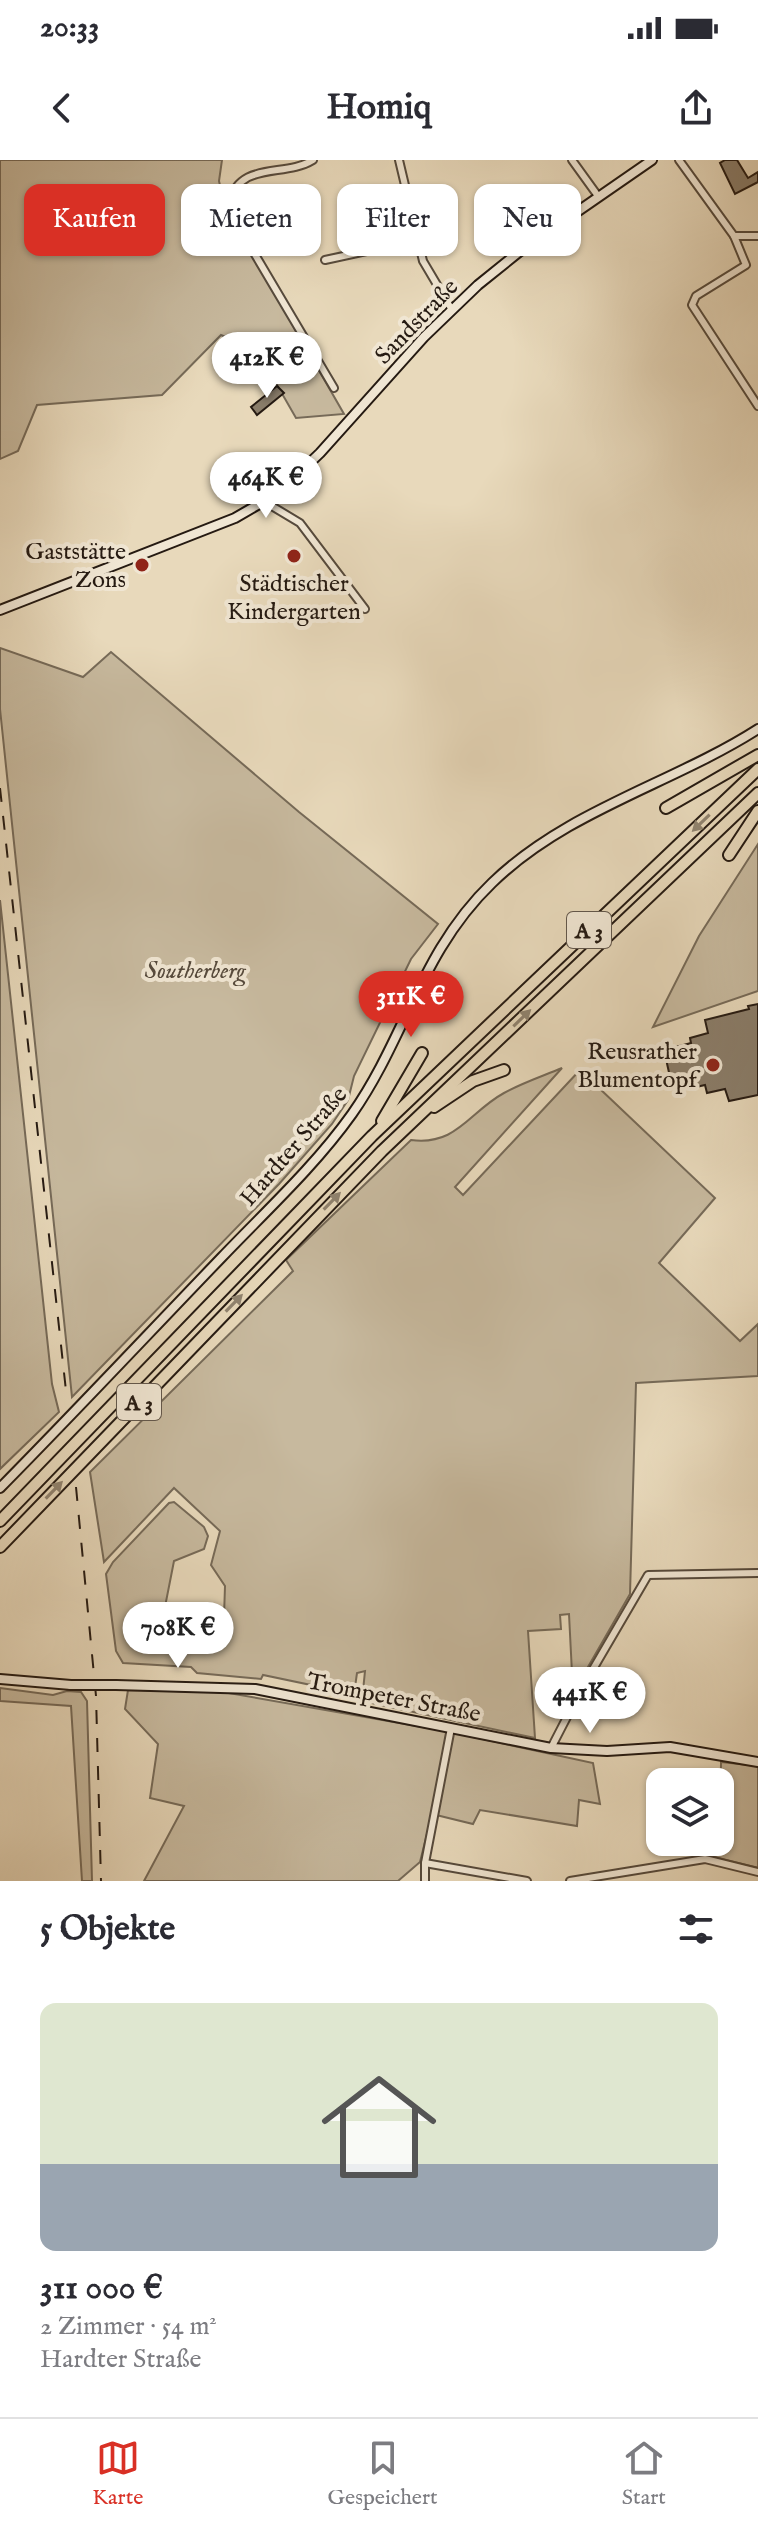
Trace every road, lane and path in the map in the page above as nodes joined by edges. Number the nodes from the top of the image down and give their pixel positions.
1 (313, 160) edge
2 (399, 160) edge
3 (572, 160) edge
4 (652, 160) edge
5 (679, 160) edge
6 (405, 184) edge
7 (598, 196) junction
8 (758, 235) edge
9 (734, 236) junction
10 (344, 256) edge
11 (423, 256) edge
12 (325, 260) dead end
13 (452, 310) junction
14 (334, 388) dead end
15 (758, 406) edge
16 (265, 502) junction
17 (365, 609) dead end
18 (0, 610) edge
19 (758, 729) edge
20 (758, 755) edge
21 (758, 769) edge
22 (758, 793) edge
23 (666, 808) dead end
24 (758, 811) edge
25 (729, 855) dead end
26 (422, 1053) dead end
27 (504, 1070) dead end
28 (425, 1111) junction
29 (372, 1136) junction
30 (0, 1488) edge
31 (0, 1521) edge
32 (0, 1547) edge
33 (758, 1573) edge
34 (0, 1679) edge
35 (451, 1728) junction
36 (551, 1748) junction
37 (758, 1762) edge
38 (425, 1863) junction
39 (758, 1872) edge
40 (425, 1881) edge
41 (527, 1881) edge
42 (570, 1881) edge

1 - 14 street
2 - 6 street
3 - 7 street
4 - 7 main road, Sandstraße
5 - 9 street
7 - 13 main road, Sandstraße
8 - 9 street
9 - 15 street
10 - 12 street
11 - 13 street
13 - 16 main road, Sandstraße
16 - 17 street
16 - 18 main road, Sandstraße
19 - 30 main road, Hardter Straße
20 - 23 highway
21 -> 29 highway, A 3
28 -> 22 highway, A 3
24 - 25 highway
26 - 29 highway
27 - 28 highway
32 -> 28 highway, A 3
29 - 31 highway, A 3
33 - 36 street
34 - 35 main road, Trompeter Straße, bridge
35 - 36 main road, Trompeter Straße
35 - 38 street
36 - 37 main road, Trompeter Straße
38 - 40 street
38 - 41 street
39 - 42 street

